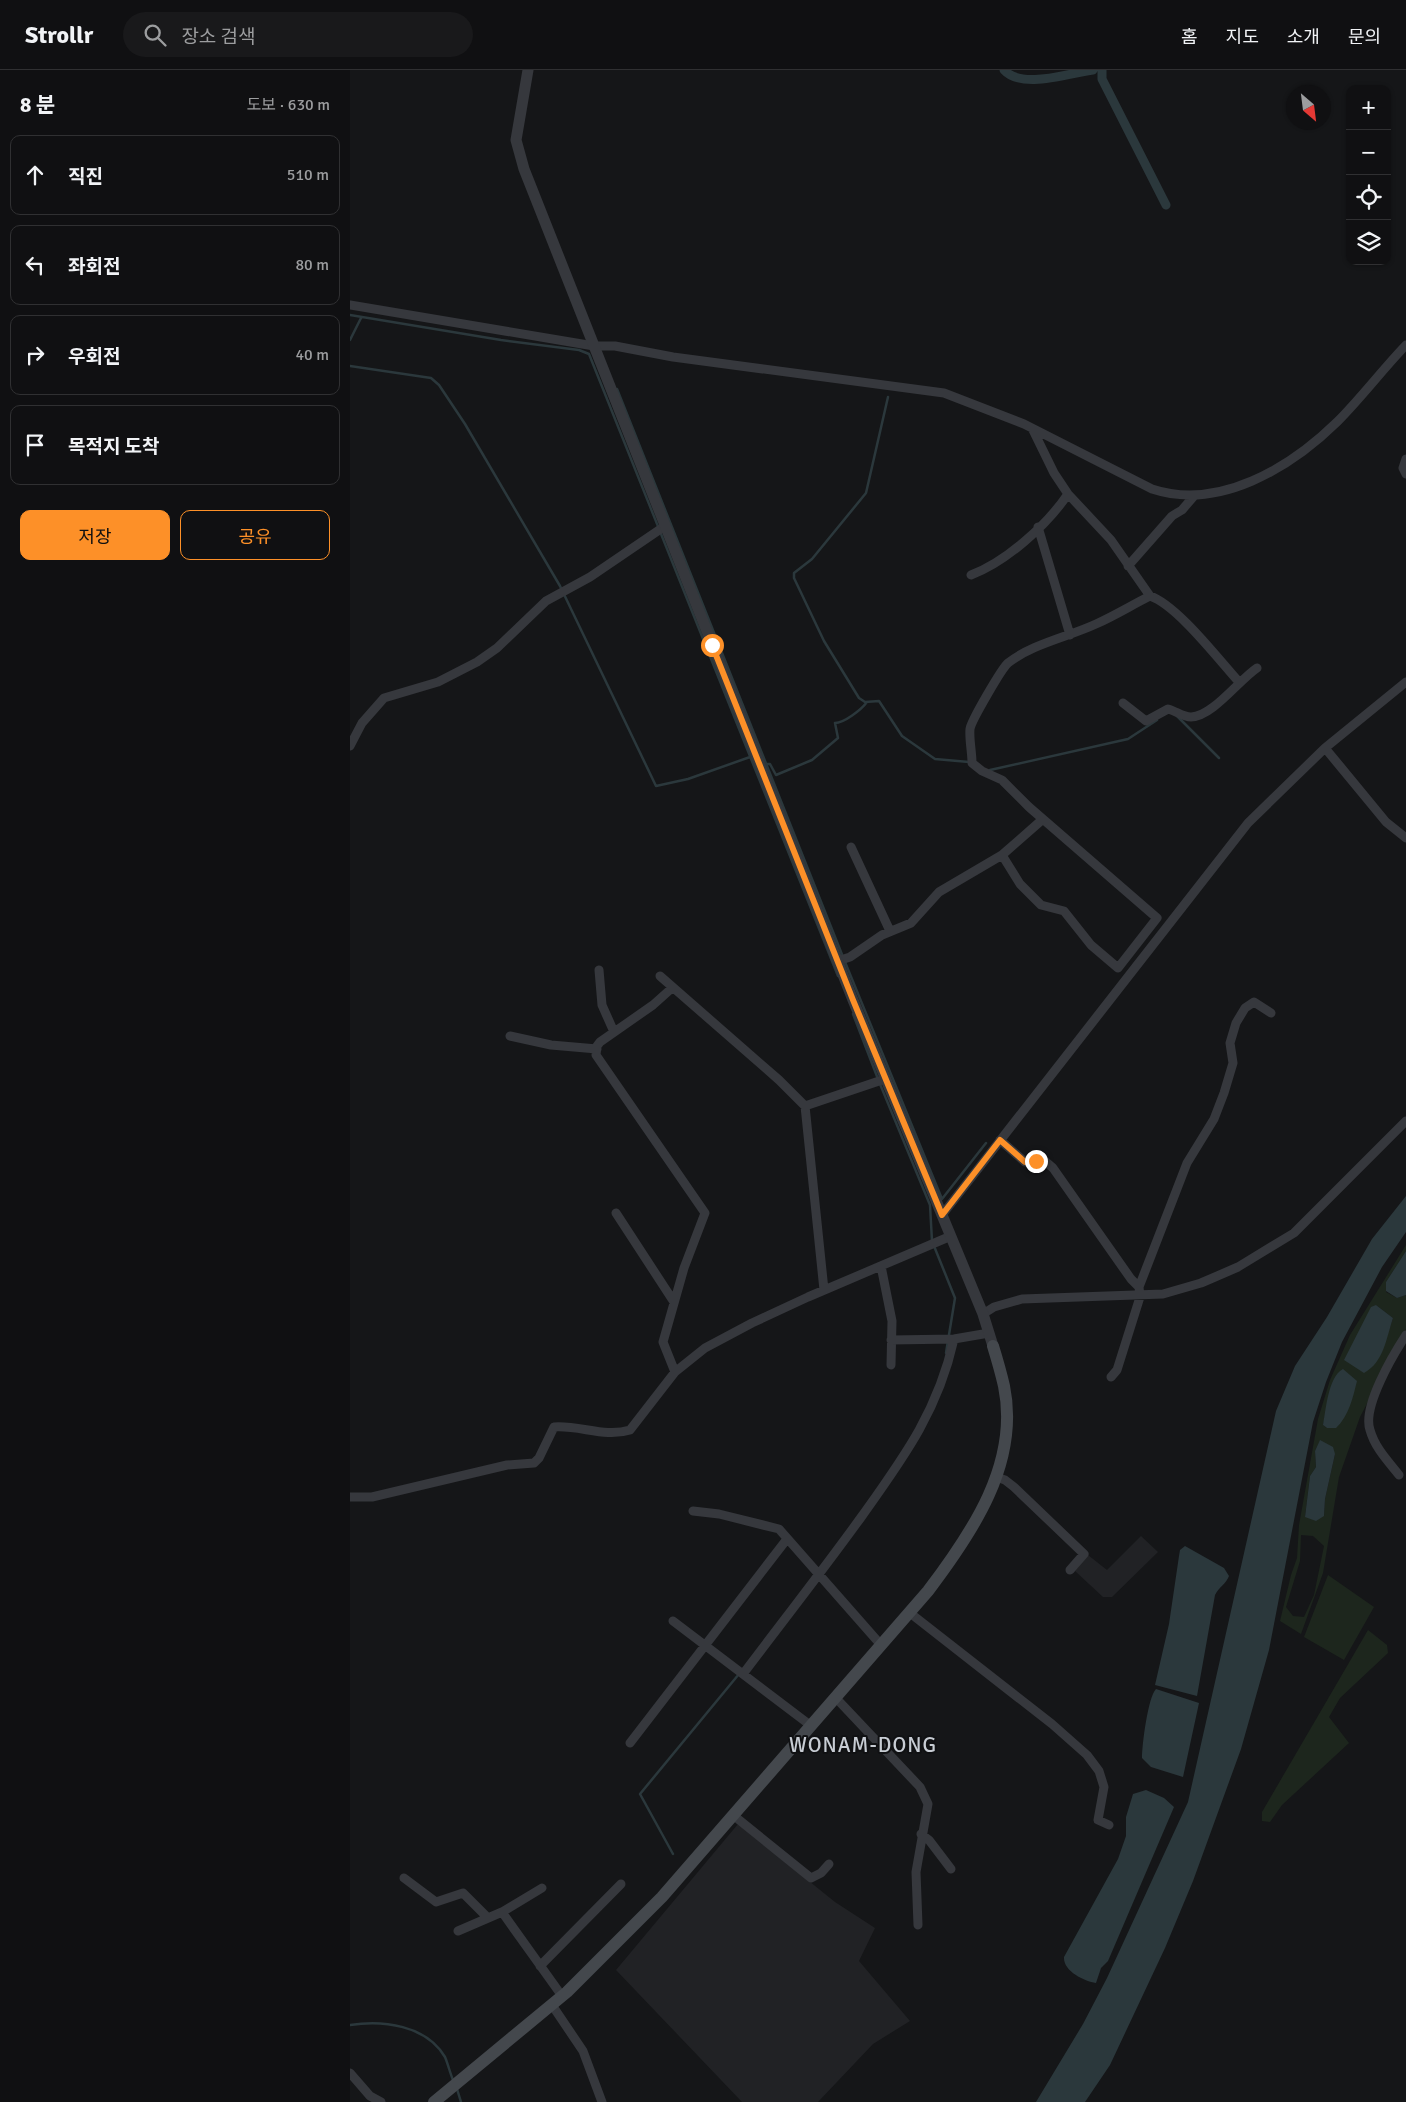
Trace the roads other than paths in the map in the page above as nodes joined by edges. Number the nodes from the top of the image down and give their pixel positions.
1 (528, 70) edge
2 (350, 305) edge
3 (1406, 345) edge
4 (594, 346) junction
5 (1033, 430) junction
6 (1406, 459) edge
7 (1406, 474) edge
8 (1068, 494) junction
9 (1194, 496) junction
10 (665, 526) junction
11 (1038, 527) junction
12 (1128, 566) junction
13 (971, 575) dead end
14 (1150, 596) junction
15 (1070, 634) junction
16 (1257, 668) dead end
17 (1239, 682) junction
18 (1406, 682) edge
19 (1123, 702) dead end
20 (350, 746) edge
21 (1325, 748) junction
22 (1043, 819) junction
23 (1406, 838) edge
24 (852, 847) dead end
25 (1002, 855) junction
26 (890, 931) junction
27 (838, 961) junction
28 (599, 970) dead end
29 (660, 976) dead end
30 (672, 988) junction
31 (1271, 1013) dead end
32 (614, 1032) junction
33 (510, 1036) dead end
34 (597, 1049) junction
35 (885, 1079) junction
36 (805, 1106) junction
37 (1406, 1121) edge
38 (1000, 1140) junction
39 (616, 1213) dead end
40 (942, 1215) junction
41 (951, 1236) junction
42 (881, 1266) junction
43 (1139, 1287) junction
44 (824, 1290) junction
45 (1140, 1296) junction
46 (674, 1302) junction
47 (983, 1314) junction
48 (989, 1333) junction
49 (1406, 1335) edge
50 (892, 1340) junction
51 (954, 1340) junction
52 (993, 1346) joint
53 (891, 1365) dead end
54 (675, 1372) junction
55 (1111, 1377) dead end
56 (1399, 1475) dead end
57 (996, 1477) junction
58 (350, 1497) edge
59 (693, 1511) dead end
60 (787, 1538) junction
61 (1070, 1570) dead end
62 (820, 1576) junction
63 (910, 1612) junction
64 (673, 1621) dead end
65 (705, 1645) junction
66 (881, 1645) junction
67 (743, 1674) junction
68 (835, 1696) junction
69 (810, 1725) junction
70 (630, 1743) dead end
71 (733, 1815) junction
72 (1110, 1825) dead end
73 (921, 1834) junction
74 (829, 1864) dead end
75 (951, 1869) dead end
76 (404, 1878) dead end
77 (621, 1884) dead end
78 (542, 1888) dead end
79 (502, 1912) junction
80 (487, 1917) junction
81 (918, 1925) dead end
82 (458, 1931) dead end
83 (540, 1966) junction
84 (557, 2001) junction
85 (350, 2074) edge
86 (381, 2102) edge
87 (434, 2102) edge
88 (602, 2102) edge

1 - 4 street
2 - 4 street
3 - 9 street
4 - 5 street
4 - 10 street
5 - 8 street
5 - 9 street
6 - 7 street
8 - 11 street
8 - 12 street
9 - 12 street
10 - 20 street
10 - 27 street
11 - 13 street
11 - 15 street
12 - 14 street
14 - 15 street
14 - 17 street
15 - 22 street
16 - 17 street
17 - 19 street
18 - 21 street
21 - 23 street
21 - 38 street
22 - 25 street
22 - 25 street
24 - 26 street
25 - 26 street
26 - 27 street
27 - 35 street
28 - 32 street
29 - 30 street
30 - 32 street
30 - 36 street
31 - 43 street
32 - 34 street
33 - 34 street
34 - 46 street
35 - 36 street
35 - 40 street
36 - 44 street
37 - 45 street
38 - 40 street
38 - 43 street
39 - 46 street
40 - 41 street
41 - 42 street
41 - 47 street
42 - 44 street
42 - 50 street
43 - 45 street
44 - 54 street
45 - 47 street
45 - 55 street
46 - 54 street
47 - 48 street
48 - 51 street
48 - 52 street
49 - 56 street
50 - 51 street
50 - 53 street
51 - 62 street
52 - 57 main road
54 - 58 street
57 - 61 street
57 - 63 main road
59 - 60 street
60 - 62 street
60 - 65 street
62 - 66 street
62 - 67 street
63 - 66 main road
63 - 72 street
64 - 65 street
65 - 67 street
65 - 70 street
66 - 68 main road
67 - 69 street
68 - 69 main road
68 - 73 street
69 - 71 main road
71 - 74 street
71 - 84 main road
73 - 75 street
73 - 81 street
76 - 80 street
77 - 83 street
78 - 79 street
79 - 80 street
79 - 83 street
80 - 82 street
83 - 84 street
84 - 87 main road
84 - 88 street
85 - 86 street

